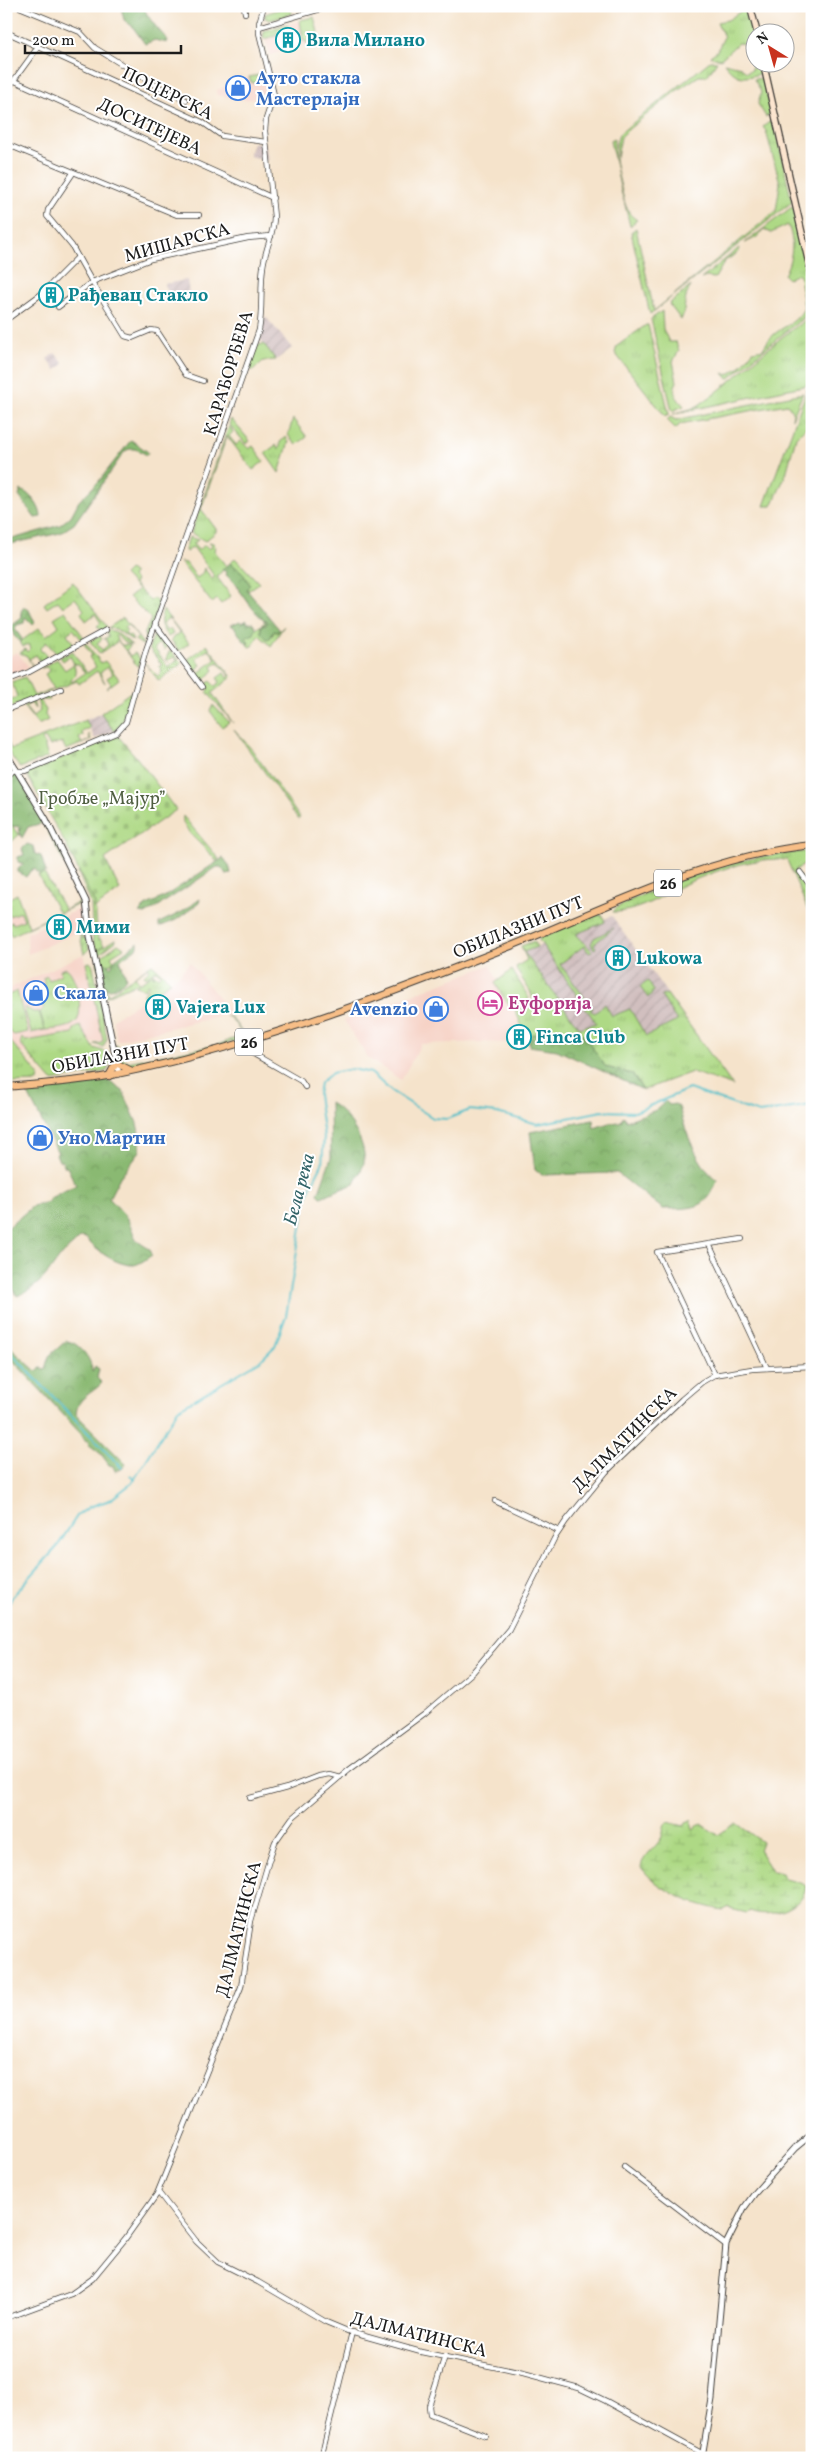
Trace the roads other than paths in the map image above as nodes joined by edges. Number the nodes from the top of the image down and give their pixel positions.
1 (18, 6) edge
2 (244, 6) edge
3 (264, 6) edge
4 (331, 6) edge
5 (750, 6) edge
6 (245, 13) dead end
7 (754, 22) edge
8 (259, 26) junction
9 (6, 32) edge
10 (38, 47) junction
11 (765, 72) edge
12 (15, 81) junction
13 (6, 91) edge
14 (186, 100) dead end
15 (266, 142) junction
16 (6, 144) edge
17 (73, 173) junction
18 (273, 198) junction
19 (199, 215) dead end
20 (271, 236) junction
21 (78, 257) junction
22 (812, 276) edge
23 (92, 282) junction
24 (58, 307) dead end
25 (6, 320) edge
26 (203, 381) dead end
27 (155, 624) junction
28 (106, 630) dead end
29 (6, 682) edge
30 (202, 687) dead end
31 (62, 689) dead end
32 (6, 710) edge
33 (6, 753) edge
34 (16, 770) junction
35 (6, 776) edge
36 (812, 845) edge
37 (800, 872) dead end
38 (812, 888) edge
39 (238, 1045) junction
40 (116, 1063) junction
41 (132, 1071) junction
42 (119, 1074) junction
43 (109, 1076) junction
44 (305, 1087) dead end
45 (6, 1088) edge
46 (742, 1239) dead end
47 (708, 1244) junction
48 (812, 1366) edge
49 (767, 1368) junction
50 (715, 1375) junction
51 (495, 1501) dead end
52 (559, 1531) junction
53 (340, 1777) junction
54 (250, 1798) dead end
55 (812, 2134) edge
56 (624, 2167) dead end
57 (158, 2192) junction
58 (726, 2245) junction
59 (6, 2318) edge
60 (352, 2332) junction
61 (445, 2356) junction
62 (486, 2436) dead end
63 (703, 2456) edge
64 (321, 2458) edge

1 - 14 street
2 - 6 street
3 - 8 street, КАРАЂОРЂЕВА
4 - 8 street
5 - 7 main road
8 - 15 street, КАРАЂОРЂЕВА
9 - 10 street, ПОЦЕРСКА
10 - 12 street
10 - 15 street, ПОЦЕРСКА
11 - 22 main road
12 - 13 street
12 - 18 street, ДОСИТЕЈЕВА
15 - 18 street, КАРАЂОРЂЕВА
16 - 17 street
17 - 19 street
17 - 21 street
18 - 20 street, КАРАЂОРЂЕВА
20 - 23 street, МИШАРСКА
20 - 27 street, КАРАЂОРЂЕВА
21 - 23 street
21 - 25 street
23 - 24 street, МИШАРСКА
23 - 26 street
27 - 30 street
27 - 34 street, КАРАЂОРЂЕВА
28 - 29 street
31 - 32 street
33 - 34 street
34 - 35 street
34 - 40 street
36 - 39 main road, ОБИЛАЗНИ ПУТ / 26
37 - 38 street
39 - 41 main road, ОБИЛАЗНИ ПУТ / 26
39 - 44 street
40 - 41 main road
40 - 42 street
40 - 43 main road
41 - 42 main road, ОБИЛАЗНИ ПУТ / 26
42 - 43 main road, ОБИЛАЗНИ ПУТ / 26
43 - 45 main road, ОБИЛАЗНИ ПУТ / 26
46 - 47 street
47 - 49 street
47 - 50 street
48 - 49 street, ДАЛМАТИНСКА
49 - 50 street, ДАЛМАТИНСКА
50 - 52 street, ДАЛМАТИНСКА
51 - 52 street
52 - 53 street, ДАЛМАТИНСКА
53 - 54 street
53 - 57 street, ДАЛМАТИНСКА
55 - 58 street
56 - 58 street
57 - 59 street, ДАЛМАТИНСКА
57 - 60 street, ДАЛМАТИНСКА
58 - 63 street
60 - 61 street, ДАЛМАТИНСКА
60 - 64 street
61 - 62 street
61 - 63 street, ДАЛМАТИНСКА

